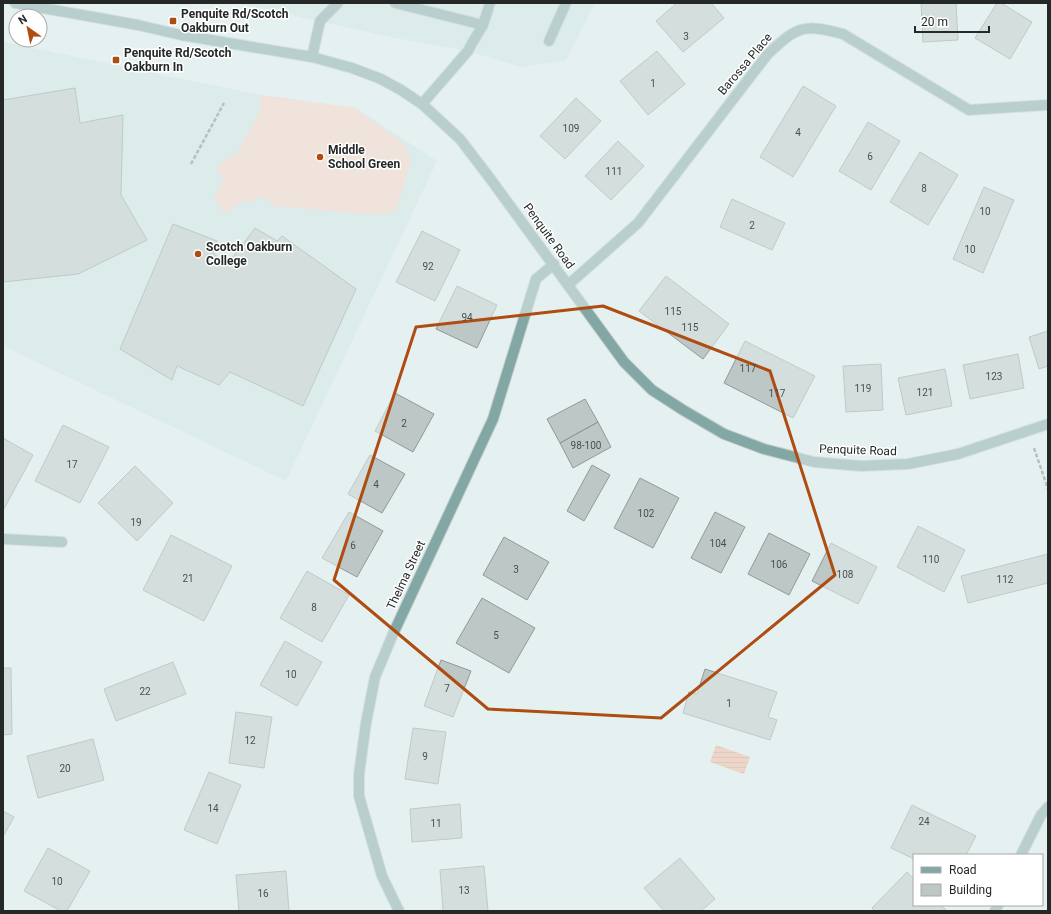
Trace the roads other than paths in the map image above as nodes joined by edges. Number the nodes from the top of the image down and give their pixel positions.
1 (15, 3) edge
2 (338, 3) edge
3 (395, 3) edge
4 (490, 3) edge
5 (566, 3) edge
6 (483, 25) junction
7 (548, 41) dead end
8 (312, 57) junction
9 (422, 104) junction
10 (1048, 104) edge
11 (554, 264) junction
12 (568, 285) junction
13 (1048, 424) edge
14 (3, 540) edge
15 (62, 542) dead end
16 (1048, 807) edge
17 (1022, 854) edge
18 (399, 911) edge

1 - 8 street, Penquite Road
2 - 8 street
3 - 6 street
4 - 6 street
5 - 7 street
6 - 9 street
8 - 9 street, Penquite Road
9 - 11 street, Penquite Road
10 - 12 street, Barossa Place
11 - 12 street, Penquite Road
11 - 18 street, Thelma Street
12 - 13 street, Penquite Road
14 - 15 street
16 - 17 street

